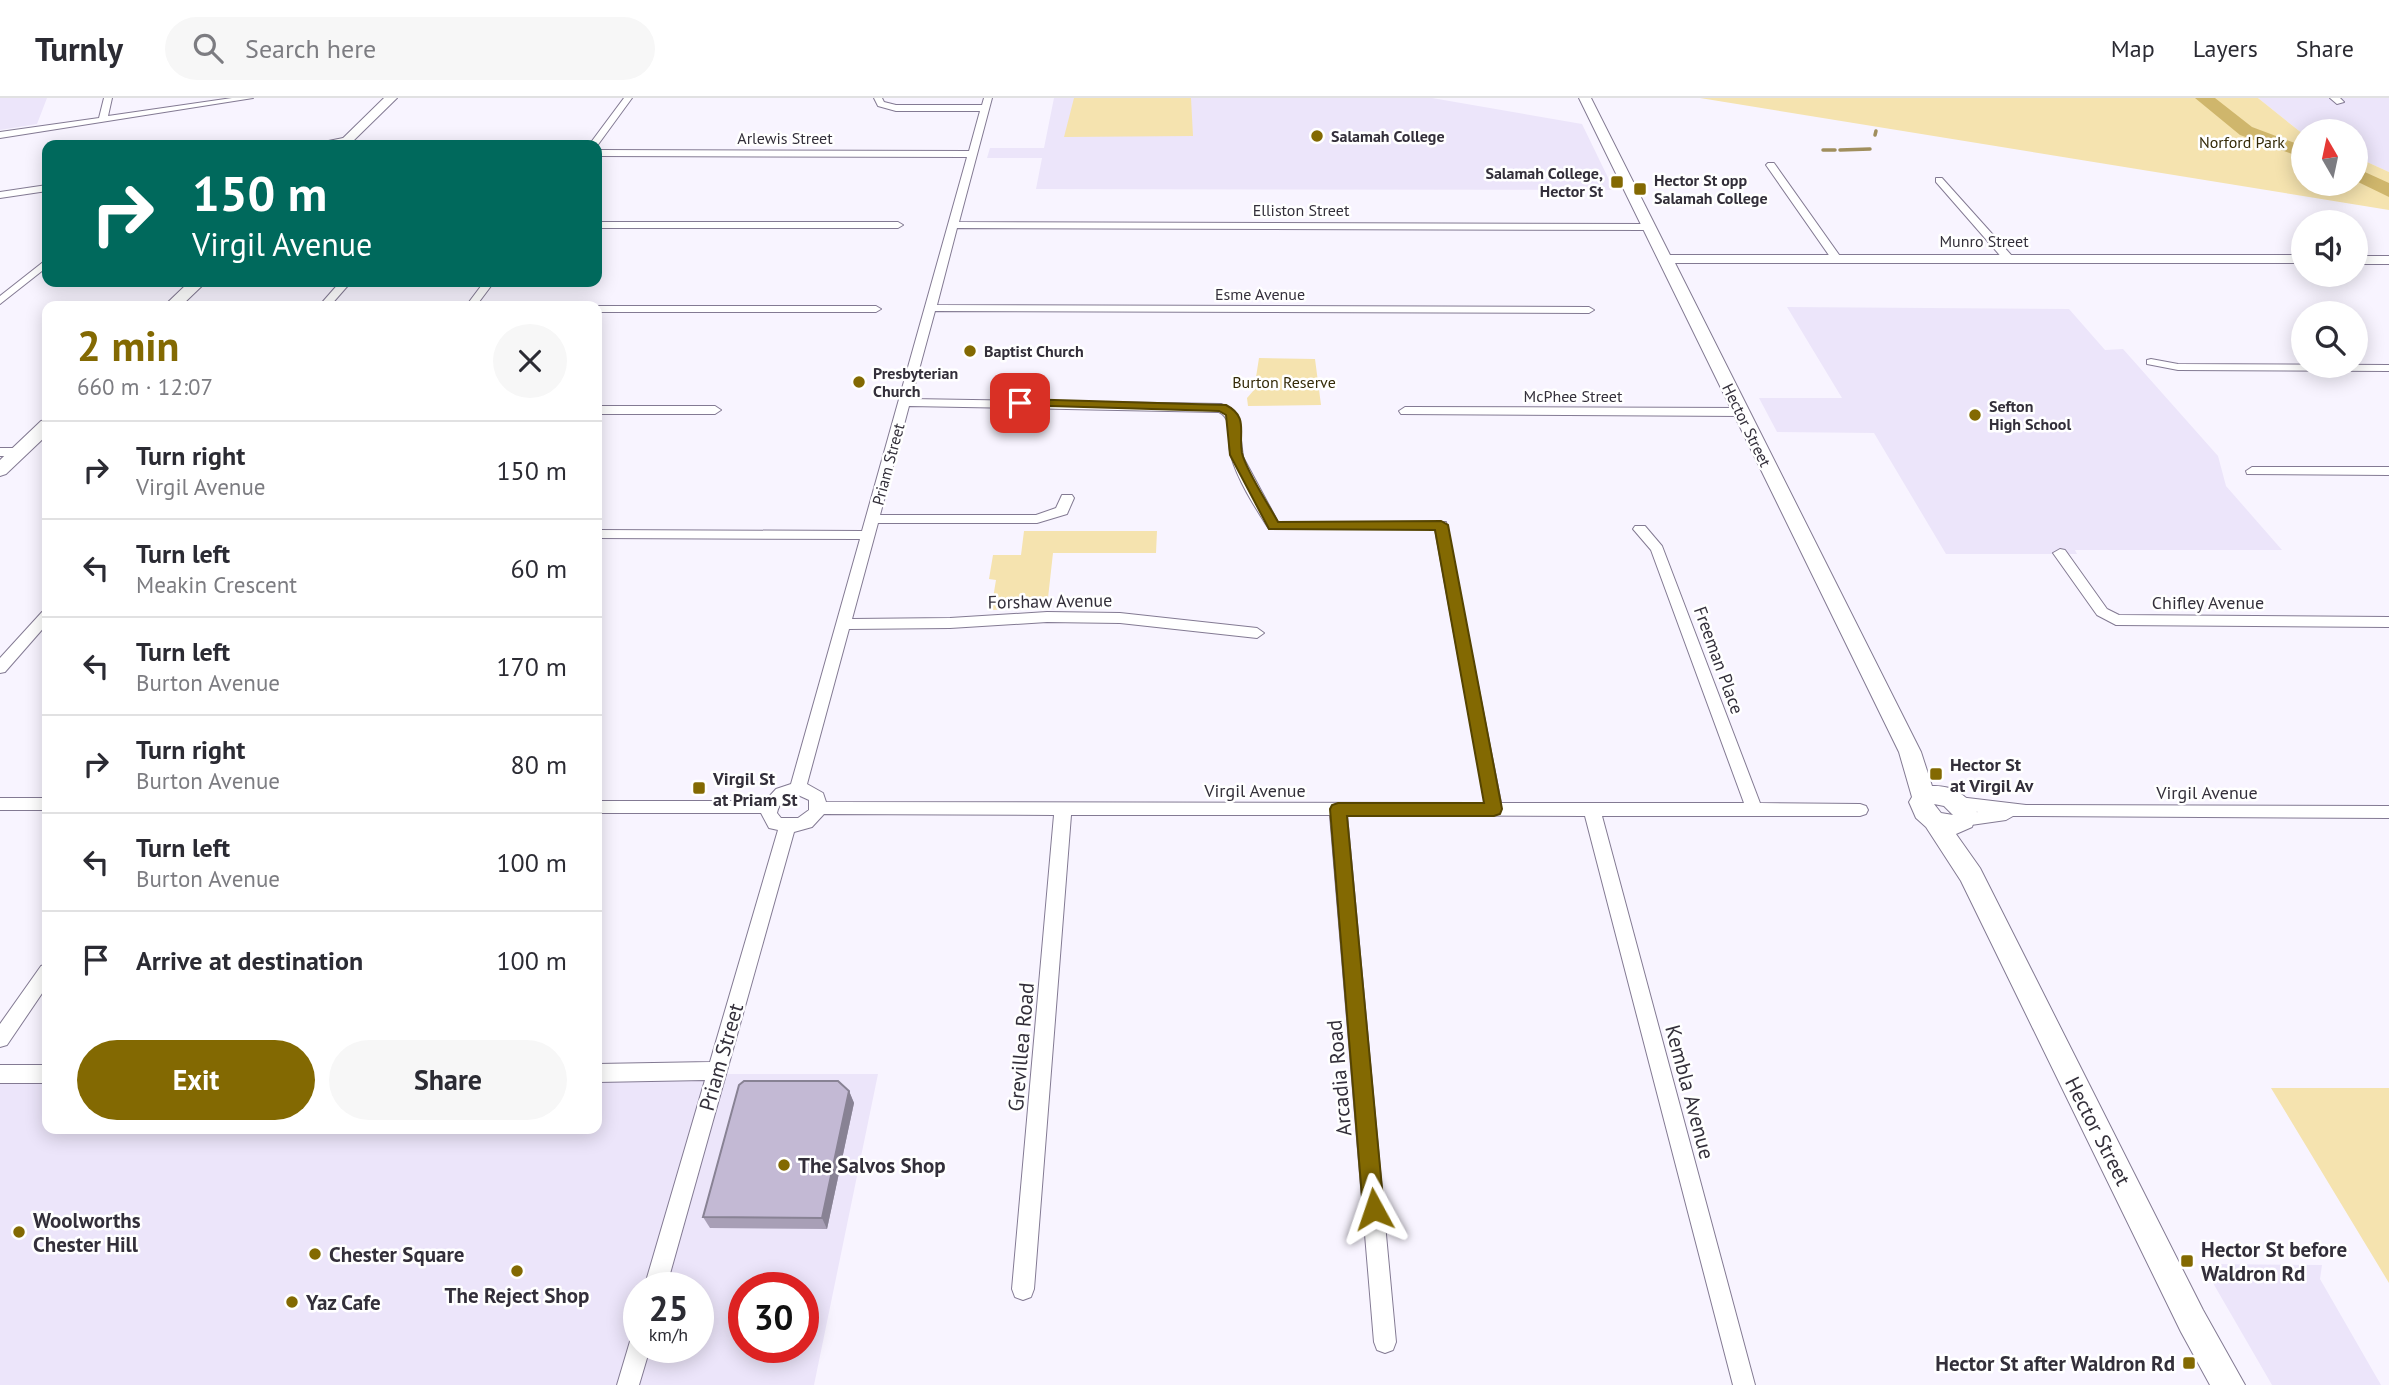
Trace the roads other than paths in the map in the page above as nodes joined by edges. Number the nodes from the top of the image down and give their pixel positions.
1 (108, 98) edge
2 (249, 98) edge
3 (391, 98) edge
4 (628, 98) edge
5 (878, 98) edge
6 (1585, 98) edge
7 (987, 103) edge
8 (103, 120) junction
9 (0, 135) edge
10 (348, 140) edge
11 (597, 140) edge
12 (602, 153) edge
13 (972, 155) junction
14 (1771, 165) dead end
15 (1939, 180) dead end
16 (42, 189) edge
17 (0, 195) edge
18 (602, 225) edge
19 (898, 225) dead end
20 (952, 225) junction
21 (1649, 227) junction
22 (2008, 258) junction
23 (1665, 259) junction
24 (1837, 259) junction
25 (2291, 259) edge
26 (2368, 260) edge
27 (2389, 260) edge
28 (42, 266) edge
29 (193, 287) edge
30 (341, 287) edge
31 (0, 301) edge
32 (177, 301) edge
33 (329, 301) edge
34 (930, 308) junction
35 (602, 309) edge
36 (876, 309) dead end
37 (1589, 310) dead end
38 (2151, 362) dead end
39 (2389, 368) edge
40 (904, 402) junction
41 (602, 410) edge
42 (716, 410) dead end
43 (1405, 411) dead end
44 (1741, 412) junction
45 (42, 430) edge
46 (0, 452) edge
47 (19, 452) junction
48 (0, 470) edge
49 (2252, 471) dead end
50 (2389, 471) edge
51 (1066, 498) dead end
52 (873, 519) junction
53 (1640, 529) dead end
54 (602, 534) edge
55 (868, 535) junction
56 (2060, 553) dead end
57 (42, 621) edge
58 (2389, 622) edge
59 (842, 624) junction
60 (1257, 633) dead end
61 (0, 668) edge
62 (1910, 752) junction
63 (798, 789) junction
64 (1924, 798) junction
65 (0, 804) edge
66 (42, 804) edge
67 (602, 807) edge
68 (769, 807) junction
69 (818, 808) junction
70 (1063, 808) junction
71 (1338, 809) junction
72 (1494, 809) junction
73 (1754, 809) junction
74 (1592, 810) junction
75 (1860, 810) dead end
76 (1958, 811) junction
77 (2389, 812) edge
78 (1935, 822) junction
79 (787, 827) junction
80 (1971, 875) junction
81 (42, 979) edge
82 (0, 1040) edge
83 (717, 1071) junction
84 (602, 1073) edge
85 (0, 1074) edge
86 (42, 1074) edge
87 (660, 1272) edge
88 (1023, 1289) dead end
89 (1385, 1342) dead end
90 (634, 1363) edge
91 (628, 1385) edge
92 (1744, 1385) edge
93 (2228, 1385) edge

1 - 8 street
2 - 8 street
3 - 10 main road
4 - 11 street
5 - 7 street
6 - 21 main road, Hector Street
7 - 13 street, Priam Street
8 - 9 street
12 - 13 street, Arlewis Street
13 - 20 street, Priam Street
14 - 24 street
15 - 22 street
16 - 17 street
18 - 19 street
20 - 21 street, Elliston Street
20 - 34 street, Priam Street
21 - 23 main road, Hector Street
22 - 24 main road, Munro Street
22 - 25 main road, Munro Street
23 - 24 main road, Munro Street
23 - 44 main road, Hector Street
26 - 27 street
28 - 31 street
29 - 32 main road
30 - 33 street
34 - 37 street, Esme Avenue
34 - 40 street, Priam Street
35 - 36 street
38 - 39 street
40 - 52 street, Priam Street
40 - 72 street
41 - 42 street
43 - 44 street, McPhee Street
44 - 62 main road, Hector Street
45 - 47 main road
46 - 47 street
47 - 48 main road
49 - 50 street
51 - 52 street
52 - 55 street, Priam Street
53 - 73 street, Freeman Place
54 - 55 street
55 - 59 street, Priam Street
56 - 58 street, Chifley Avenue
57 - 61 street
59 - 60 street, Forshaw Avenue
59 - 63 street, Priam Street
62 - 64 main road, Hector Street
62 - 76 main road, Hector Street
63 - 68 street
63 - 69 street
64 - 76 main road
64 - 78 main road, Hector Street
65 - 66 street
67 - 68 street
68 - 79 street
69 - 70 street, Virgil Avenue
69 - 79 street
70 - 71 street, Virgil Avenue
70 - 88 street, Grevillea Road
71 - 72 street, Virgil Avenue
71 - 89 street, Arcadia Road
72 - 74 street, Virgil Avenue
73 - 74 street, Virgil Avenue
73 - 75 street, Virgil Avenue
74 - 92 street, Kembla Avenue
76 - 77 street, Virgil Avenue
76 - 78 main road
76 - 80 main road, Hector Street
78 - 80 main road, Hector Street
79 - 83 street, Priam Street
80 - 93 main road, Hector Street
81 - 82 street
83 - 84 street
83 - 87 street, Priam Street
85 - 86 street
90 - 91 street

